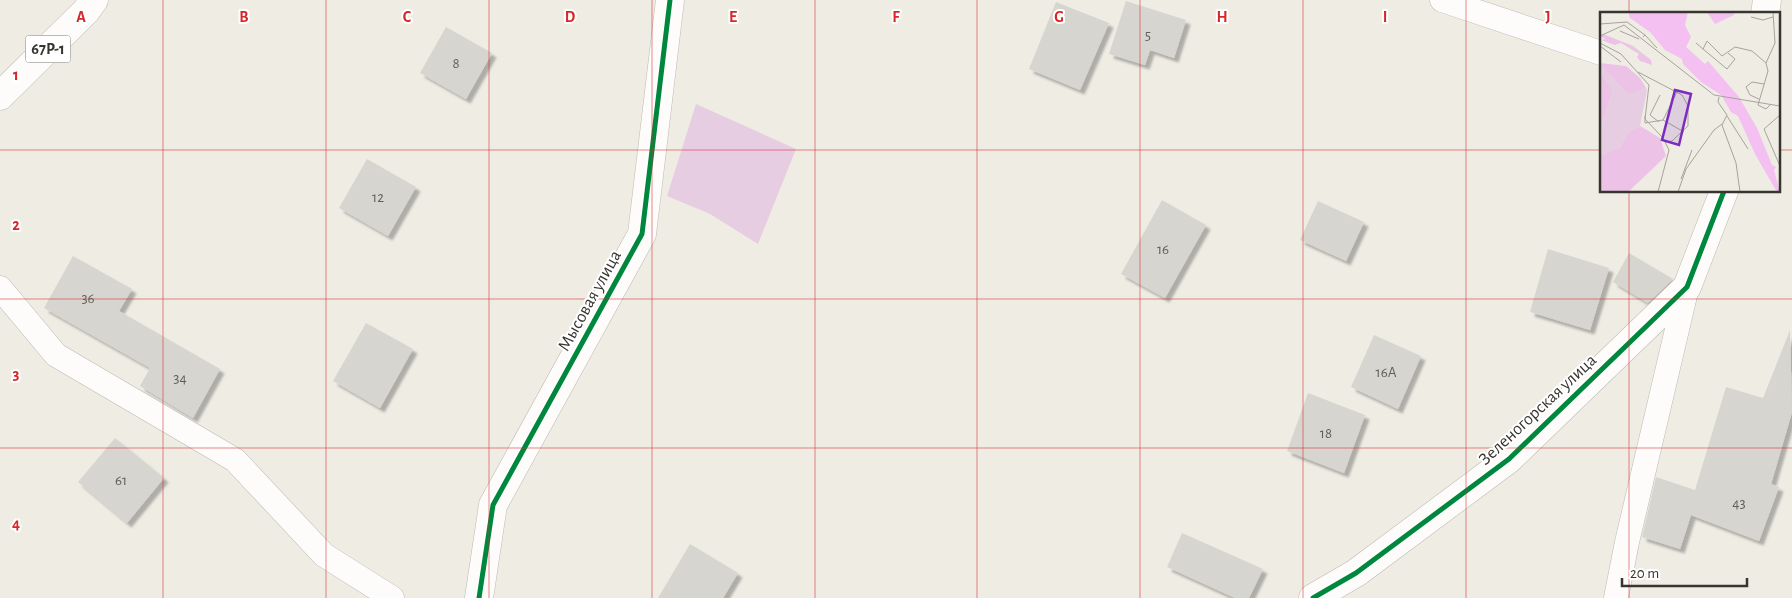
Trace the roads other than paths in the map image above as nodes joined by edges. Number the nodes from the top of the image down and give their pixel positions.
1 (94, 0) edge
2 (670, 0) edge
3 (1442, 0) edge
4 (1600, 53) edge
5 (0, 96) edge
6 (1724, 192) edge
7 (1688, 287) junction
8 (0, 288) edge
9 (392, 598) edge
10 (479, 598) edge
11 (1312, 598) edge
12 (1616, 598) edge

1 - 5 street, 67Р-1
2 - 10 street, Мысовая улица
3 - 4 lane
6 - 7 street, Зеленогорская улица
7 - 11 street, Зеленогорская улица
7 - 12 lane
8 - 9 lane

